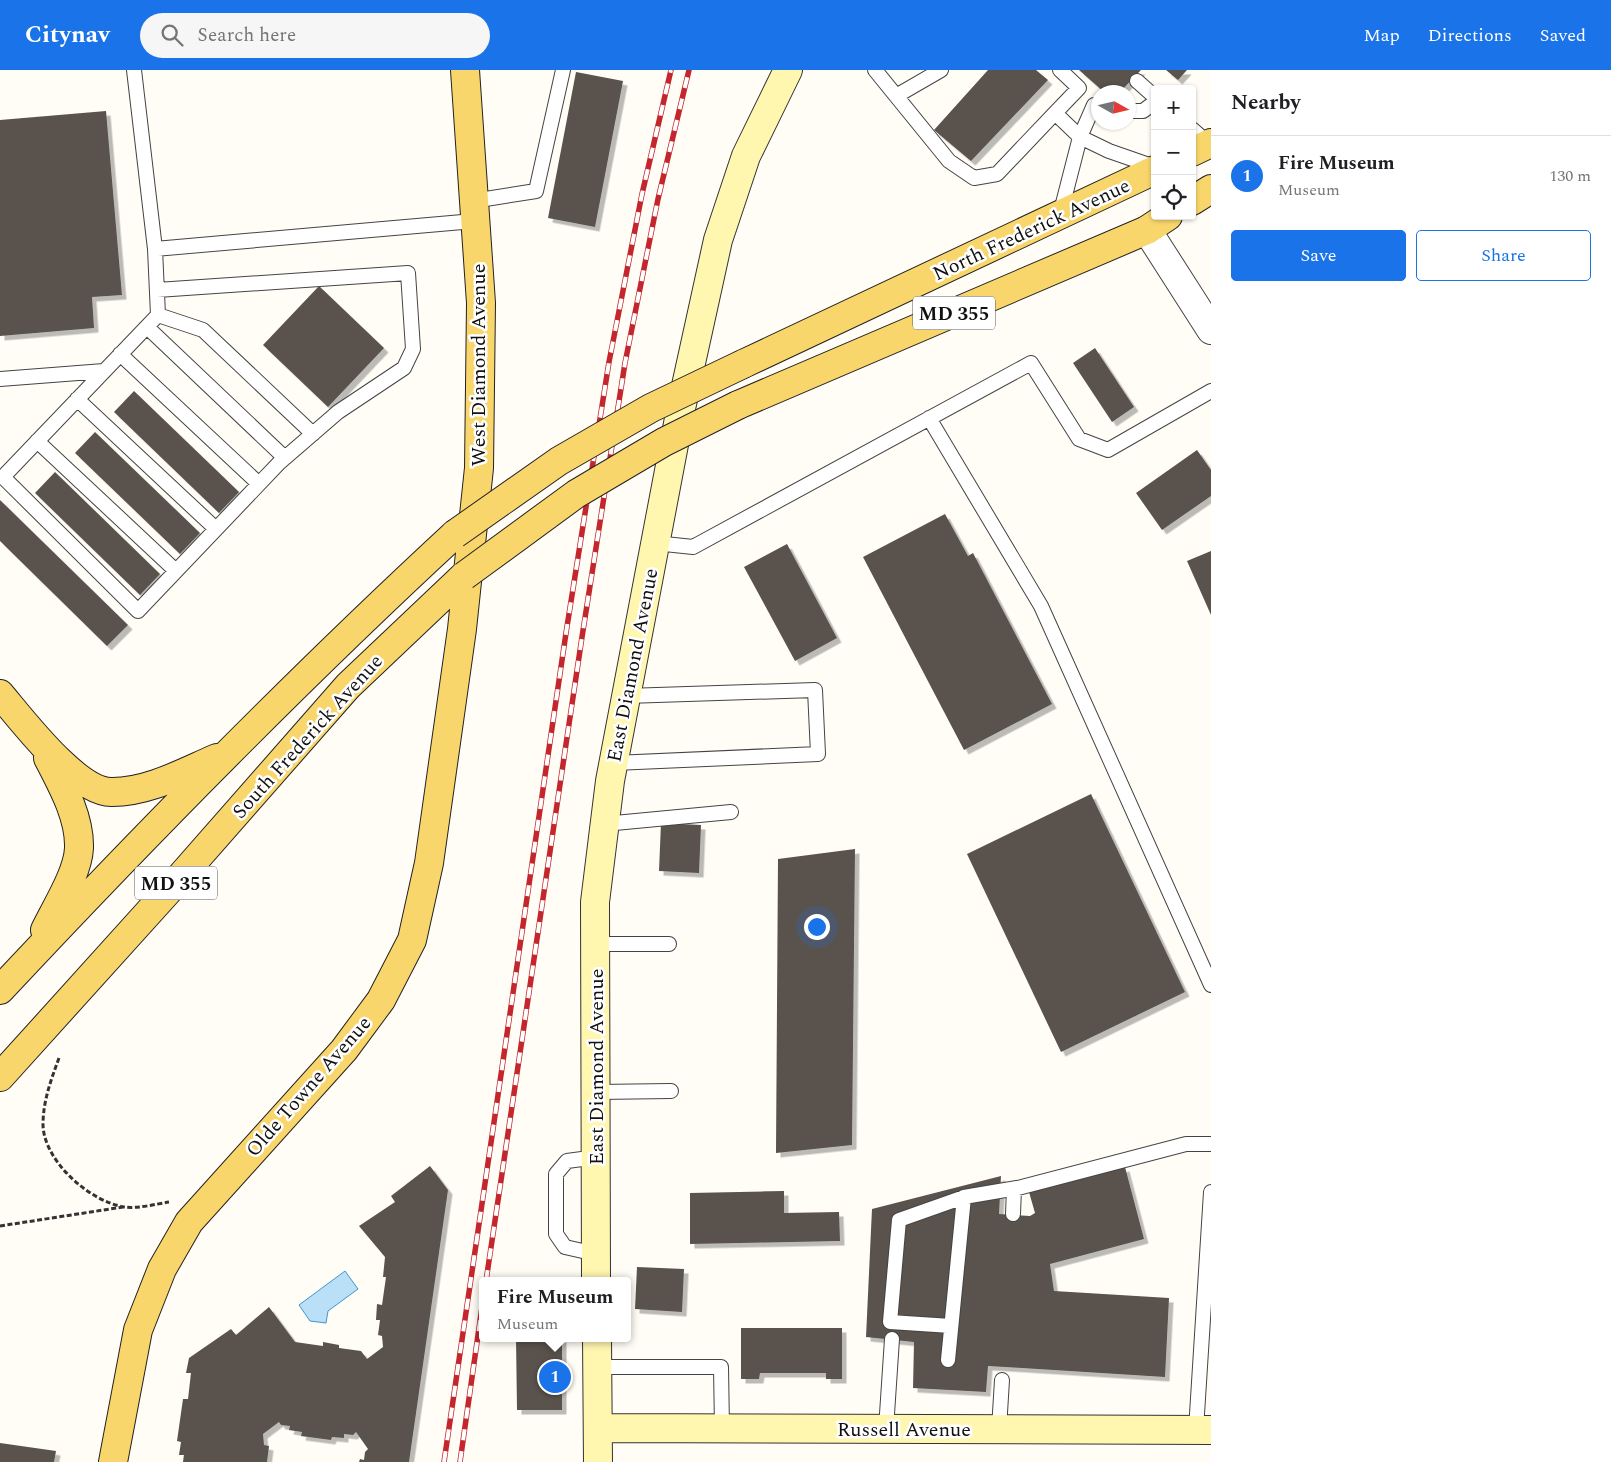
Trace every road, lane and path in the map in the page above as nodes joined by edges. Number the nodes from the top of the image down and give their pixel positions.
1 (134, 70) edge
2 (465, 70) edge
3 (563, 70) edge
4 (788, 70) edge
5 (875, 70) edge
6 (941, 70) edge
7 (1060, 70) edge
8 (1137, 81) dead end
9 (1151, 93) edge
10 (896, 96) junction
11 (1151, 105) edge
12 (1136, 111) edge
13 (1055, 113) junction
14 (1091, 113) edge
15 (1080, 137) junction
16 (1151, 167) edge
17 (1151, 170) edge
18 (1211, 189) edge
19 (1196, 198) edge
20 (474, 211) junction
21 (1060, 216) junction
22 (1158, 223) edge
23 (154, 249) junction
24 (157, 290) junction
25 (158, 315) junction
26 (147, 327) junction
27 (1211, 330) edge
28 (120, 354) junction
29 (104, 371) junction
30 (0, 379) edge
31 (1211, 391) edge
32 (77, 399) junction
33 (929, 418) junction
34 (313, 434) junction
35 (37, 441) junction
36 (285, 458) junction
37 (259, 484) junction
38 (216, 529) junction
39 (654, 542) junction
40 (176, 571) junction
41 (354, 628) joint
42 (462, 629) joint
43 (0, 694) edge
44 (626, 696) junction
45 (40, 742) junction
46 (227, 754) junction
47 (614, 762) junction
48 (731, 812) dead end
49 (604, 824) junction
50 (595, 944) junction
51 (669, 944) dead end
52 (32, 956) junction
53 (1211, 985) edge
54 (0, 990) edge
55 (59, 1058) dead end
56 (0, 1077) edge
57 (671, 1091) dead end
58 (597, 1092) junction
59 (1211, 1144) edge
60 (597, 1157) junction
61 (1017, 1188) junction
62 (1211, 1192) edge
63 (964, 1197) junction
64 (170, 1202) dead end
65 (124, 1207) junction
66 (1014, 1214) dead end
67 (0, 1226) edge
68 (596, 1254) junction
69 (596, 1277) edge
70 (951, 1326) junction
71 (892, 1339) dead end
72 (597, 1342) edge
73 (948, 1360) dead end
74 (597, 1367) junction
75 (1002, 1380) dead end
76 (598, 1428) junction
77 (722, 1428) junction
78 (886, 1428) junction
79 (999, 1429) junction
80 (1203, 1430) edge
81 (113, 1462) edge
82 (598, 1462) edge

1 - 23 lane
2 - 20 main road, West Diamond Avenue
3 - 20 lane
4 - 39 street, East Diamond Avenue
5 - 10 lane
6 - 10 lane
7 - 13 lane
8 - 9 lane
10 - 13 lane
11 - 12 lane
13 - 15 lane
14 - 15 lane
15 - 16 lane
15 - 21 lane
17 - 21 main road, North Frederick Avenue / MD 355
18 - 19 main road
20 - 23 lane
20 - 42 main road, West Diamond Avenue
21 - 41 main road, North Frederick Avenue / MD 355, bridge
22 - 27 street
22 - 56 main road, South Frederick Avenue / MD 355, bridge
23 - 24 lane
24 - 25 lane
24 - 34 lane
25 - 26 lane
25 - 34 lane
26 - 28 lane
26 - 36 lane
28 - 29 lane
28 - 37 lane
29 - 30 lane
29 - 32 lane
31 - 33 lane
32 - 35 lane
32 - 38 lane
33 - 39 lane
33 - 53 lane
34 - 36 lane
35 - 40 lane
35 - 40 lane
36 - 37 lane
37 - 38 lane
38 - 40 lane
39 - 44 street, East Diamond Avenue
41 - 46 main road, South Frederick Avenue / MD 355
42 - 81 main road, Olde Towne Avenue
43 - 45 main road
44 - 47 street, East Diamond Avenue
44 - 47 lane
45 - 46 main road
45 - 52 main road
46 - 52 main road, South Frederick Avenue / MD 355
47 - 49 street, East Diamond Avenue
48 - 49 lane
49 - 50 street, East Diamond Avenue
50 - 51 lane
50 - 58 street, East Diamond Avenue
52 - 54 main road, South Frederick Avenue / MD 355
55 - 65 path
57 - 58 lane
58 - 60 street, East Diamond Avenue
59 - 61 lane
60 - 68 street, East Diamond Avenue
60 - 68 lane
61 - 63 lane
61 - 66 lane
62 - 80 lane
63 - 70 lane
63 - 70 lane
64 - 65 path
65 - 67 path
68 - 69 street, East Diamond Avenue
70 - 73 lane
71 - 78 lane
72 - 74 street
74 - 76 street
74 - 77 lane
75 - 79 lane
76 - 77 street, Russell Avenue
76 - 82 street
77 - 78 street, Russell Avenue
78 - 79 street, Russell Avenue
79 - 80 street, Russell Avenue

